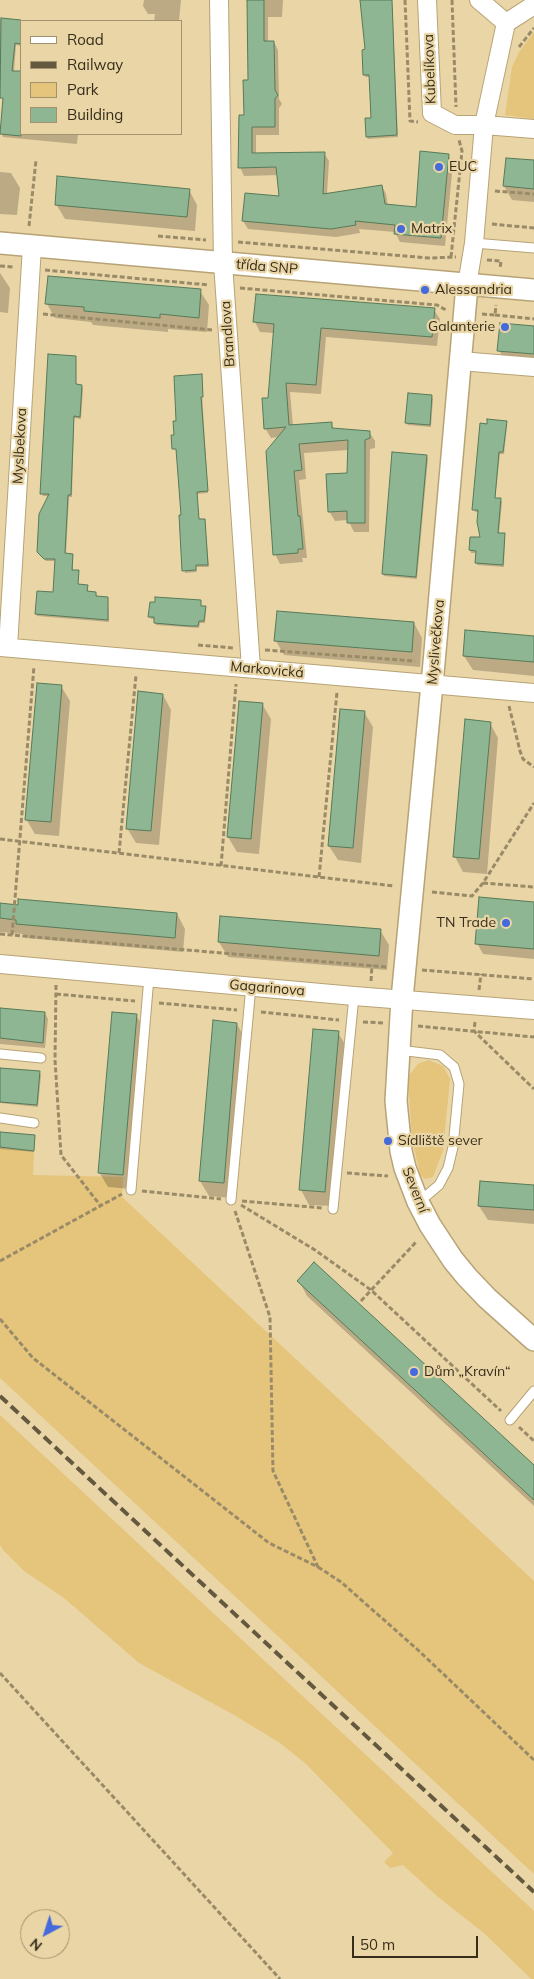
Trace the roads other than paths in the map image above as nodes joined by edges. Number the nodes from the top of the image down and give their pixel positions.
1 (219, 0) edge
2 (427, 0) edge
3 (479, 0) edge
4 (534, 5) edge
5 (506, 22) junction
6 (484, 125) junction
7 (534, 129) edge
8 (30, 236) junction
9 (0, 243) edge
10 (474, 243) junction
11 (534, 248) edge
12 (223, 263) junction
13 (467, 284) junction
14 (534, 290) edge
15 (460, 361) junction
16 (534, 367) edge
17 (4, 647) edge
18 (248, 676) junction
19 (432, 685) junction
20 (534, 693) edge
21 (0, 964) edge
22 (149, 977) junction
23 (251, 986) junction
24 (354, 996) junction
25 (402, 999) junction
26 (534, 1010) edge
27 (399, 1050) junction
28 (0, 1054) edge
29 (41, 1058) dead end
30 (0, 1118) edge
31 (34, 1123) dead end
32 (131, 1190) road end
33 (232, 1200) road end
34 (418, 1202) junction
35 (333, 1209) road end
36 (534, 1340) edge
37 (534, 1392) edge
38 (510, 1420) road end

1 - 12 street, Brandlova
2 - 6 street, Kubelíkova
3 - 5 street
4 - 5 street
5 - 6 street
6 - 7 street
6 - 10 street
8 - 9 street, třída SNP
8 - 12 street, třída SNP
8 - 17 street, Myslbekova
10 - 11 lane
10 - 13 street
12 - 13 street, třída SNP
12 - 18 street, Brandlova
13 - 14 street, třída SNP
13 - 15 street, Myslivečkova
15 - 16 street
15 - 19 street, Myslivečkova
17 - 18 street, Markovická
18 - 19 street, Markovická
19 - 20 street, Markovická
19 - 25 street, Myslivečkova
21 - 22 street, Gagarinova
22 - 23 street, Gagarinova
22 - 32 lane
23 - 24 street, Gagarinova
23 - 33 lane
24 - 25 street, Gagarinova
24 - 35 lane
25 - 26 street, Gagarinova
25 - 27 street, Severní
27 - 34 street, Severní
27 - 34 lane
28 - 29 lane
30 - 31 lane
34 - 36 street, Severní
37 - 38 lane

